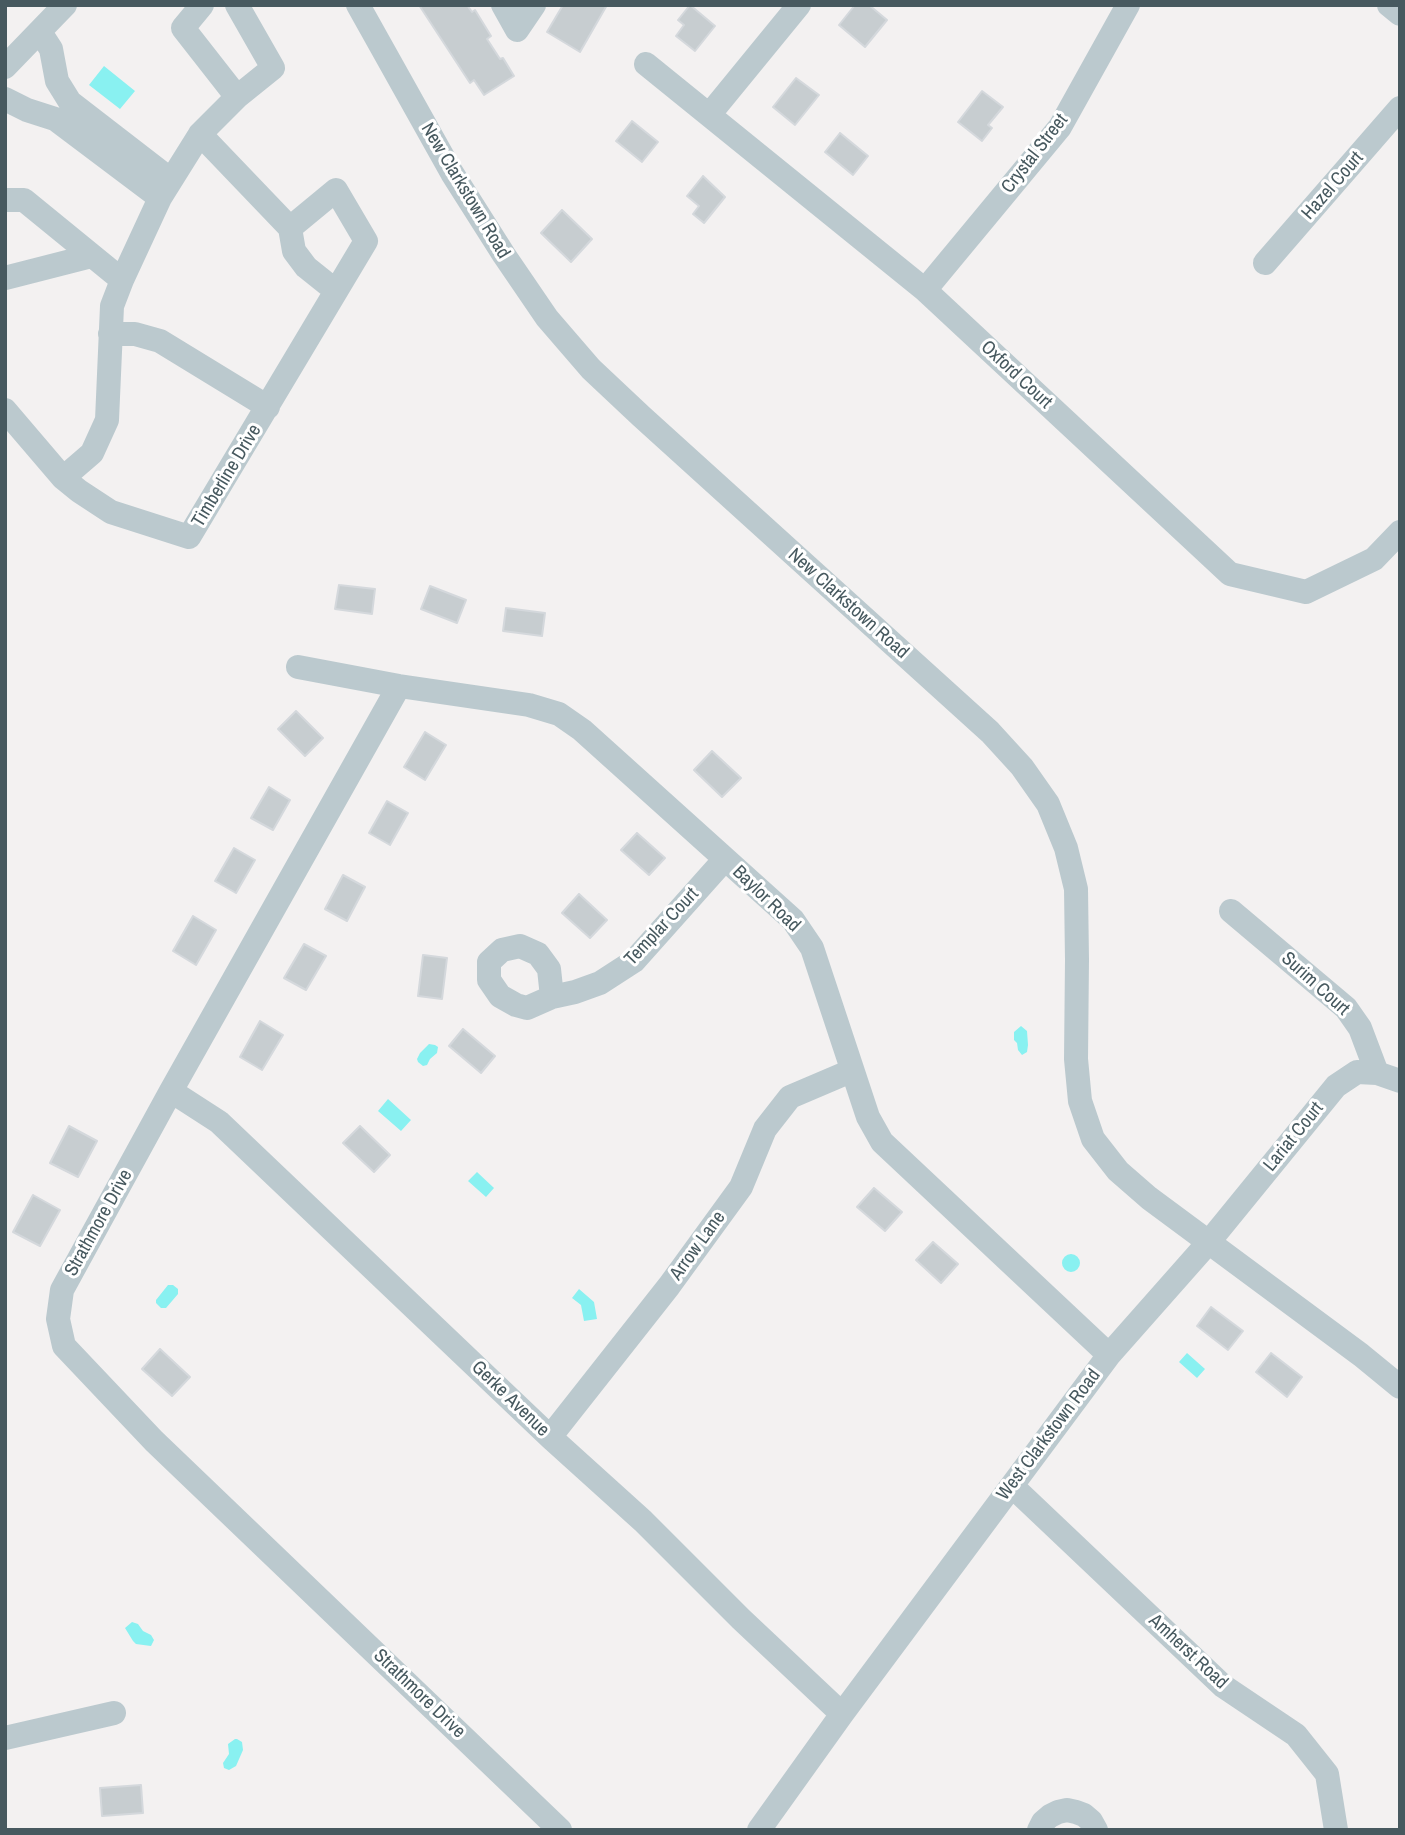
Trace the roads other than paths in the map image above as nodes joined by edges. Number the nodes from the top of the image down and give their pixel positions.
1 (65, 5) edge
2 (202, 5) edge
3 (237, 5) edge
4 (358, 5) edge
5 (503, 5) edge
6 (534, 5) edge
7 (799, 5) edge
8 (1128, 5) edge
9 (1389, 5) edge
10 (1400, 14) edge
11 (40, 32) junction
12 (646, 64) dead end
13 (5, 67) edge
14 (237, 97) junction
15 (5, 99) edge
16 (1400, 108) edge
17 (709, 115) junction
18 (200, 134) junction
19 (166, 189) junction
20 (5, 200) edge
21 (290, 228) junction
22 (91, 256) junction
23 (1265, 263) dead end
24 (5, 278) edge
25 (122, 280) junction
26 (925, 290) junction
27 (336, 291) junction
28 (110, 334) junction
29 (268, 407) junction
30 (5, 410) edge
31 (63, 478) junction
32 (1400, 532) edge
33 (298, 667) dead end
34 (399, 686) junction
35 (725, 859) junction
36 (1231, 911) dead end
37 (552, 997) dead end
38 (851, 1071) junction
39 (1389, 1077) edge
40 (171, 1091) junction
41 (1208, 1243) junction
42 (1109, 1355) junction
43 (1400, 1387) edge
44 (550, 1437) junction
45 (1012, 1486) junction
46 (114, 1713) dead end
47 (842, 1714) junction
48 (5, 1738) edge
49 (560, 1830) edge
50 (759, 1830) edge
51 (1039, 1830) edge
52 (1096, 1830) edge
53 (1336, 1830) edge

1 - 11 street
2 - 14 street
3 - 14 street
4 - 41 street, New Clarkstown Road
5 - 6 street
7 - 17 street
8 - 26 street, Crystal Street
9 - 10 street
11 - 13 street
11 - 19 street
12 - 17 street, Oxford Court
14 - 18 street
15 - 19 street
16 - 23 street, Hazel Court
17 - 26 street, Oxford Court
18 - 19 street
18 - 21 street
19 - 25 street
20 - 22 street
21 - 27 street
21 - 27 street, Timberline Drive
22 - 24 street
22 - 25 street
25 - 28 street
26 - 32 street, Oxford Court
27 - 29 street, Timberline Drive
28 - 29 street, Timberline Drive
28 - 31 street
29 - 31 street, Timberline Drive
30 - 31 street
33 - 34 street, Baylor Road
34 - 35 street, Baylor Road
34 - 40 street, Strathmore Drive
35 - 37 street, Templar Court
35 - 38 street, Baylor Road
36 - 39 street, Surim Court
38 - 42 street, Baylor Road
38 - 44 street, Arrow Lane
39 - 41 street, Lariat Court
40 - 44 street, Gerke Avenue
40 - 49 street, Strathmore Drive
41 - 42 street, West Clarkstown Road
41 - 43 street
42 - 45 street, West Clarkstown Road
44 - 47 street, Gerke Avenue
45 - 47 street, West Clarkstown Road
45 - 53 street, Amherst Road
46 - 48 street
47 - 50 street, West Clarkstown Road
51 - 52 street

